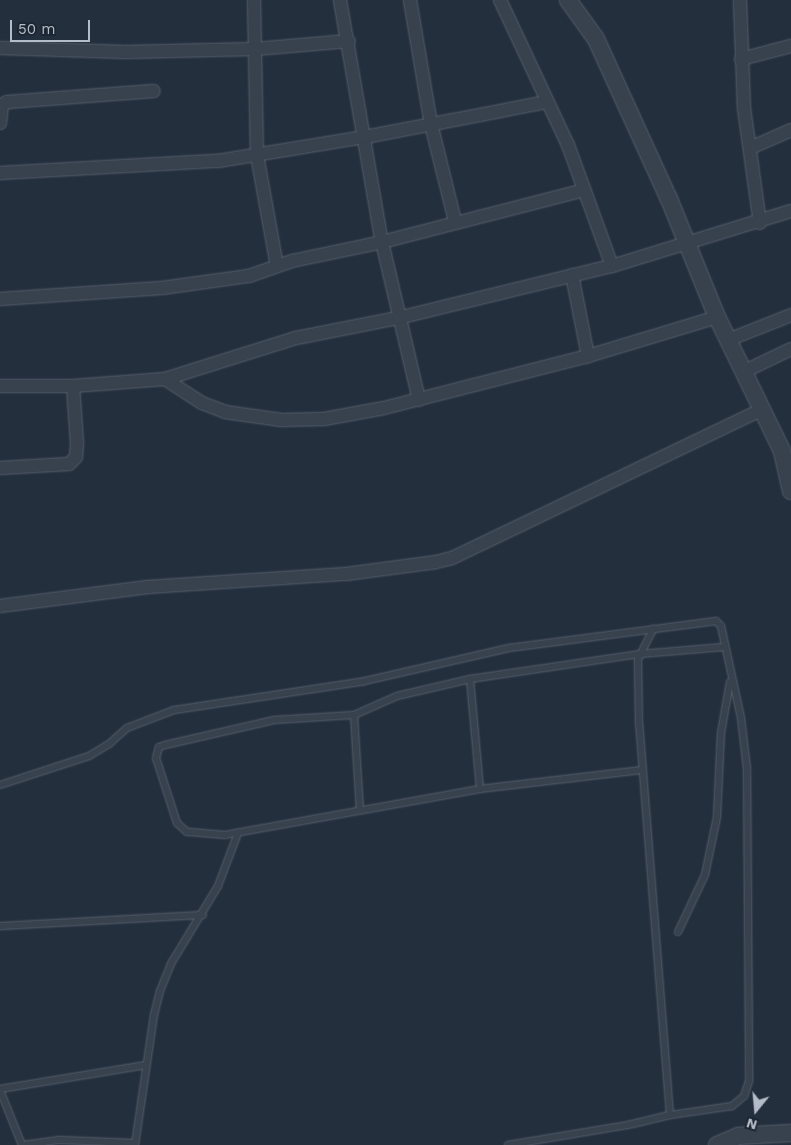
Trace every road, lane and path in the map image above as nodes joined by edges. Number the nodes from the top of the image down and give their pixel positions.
1 (254, 0) edge
2 (340, 0) edge
3 (410, 0) edge
4 (500, 0) edge
5 (568, 0) edge
6 (740, 0) edge
7 (349, 41) junction
8 (791, 46) edge
9 (0, 48) edge
10 (255, 49) junction
11 (742, 59) junction
12 (154, 91) dead end
13 (546, 102) junction
14 (0, 123) edge
15 (431, 124) junction
16 (791, 130) edge
17 (365, 138) junction
18 (750, 148) junction
19 (257, 155) junction
20 (0, 173) edge
21 (584, 190) junction
22 (791, 211) edge
23 (455, 221) junction
24 (760, 222) junction
25 (382, 242) junction
26 (688, 242) junction
27 (277, 266) junction
28 (612, 266) junction
29 (572, 275) junction
30 (0, 298) edge
31 (791, 315) edge
32 (717, 317) junction
33 (398, 318) junction
34 (791, 349) edge
35 (588, 356) junction
36 (735, 356) junction
37 (165, 379) junction
38 (0, 386) edge
39 (73, 386) junction
40 (419, 400) junction
41 (762, 410) junction
42 (787, 450) edge
43 (0, 468) edge
44 (791, 491) edge
45 (0, 606) edge
46 (653, 629) junction
47 (724, 647) junction
48 (640, 654) junction
49 (470, 679) junction
50 (731, 681) junction
51 (354, 715) junction
52 (641, 770) junction
53 (0, 785) edge
54 (480, 789) junction
55 (360, 810) junction
56 (238, 833) junction
57 (203, 915) junction
58 (0, 926) edge
59 (678, 932) dead end
60 (146, 1065) junction
61 (0, 1090) edge
62 (670, 1115) junction
63 (791, 1133) edge
64 (61, 1142) edge
65 (135, 1144) edge
66 (23, 1145) edge
67 (508, 1145) edge
68 (717, 1145) edge

1 - 10 street
2 - 7 street
3 - 15 street
4 - 13 street
5 - 26 street
6 - 11 street
7 - 10 street
7 - 17 street
8 - 11 street
9 - 10 street
10 - 19 street
11 - 18 street
12 - 14 street
13 - 15 street
13 - 21 street
15 - 17 street
15 - 23 street
16 - 18 street
17 - 19 street
17 - 25 street
18 - 24 street
19 - 20 street
19 - 27 street
21 - 23 street
21 - 28 street
22 - 24 street
23 - 25 street
24 - 26 street
25 - 27 street
25 - 33 street
26 - 28 street
26 - 32 street
27 - 30 street
28 - 29 street
29 - 33 street
29 - 35 street
31 - 36 street
32 - 35 street
32 - 36 street
33 - 37 street
33 - 40 street
34 - 36 street
35 - 40 street
36 - 41 street
37 - 39 street
37 - 40 street
38 - 39 street
39 - 43 street
41 - 42 street
41 - 45 street
42 - 44 street
46 - 47 lane
46 - 48 lane
46 - 53 lane
47 - 48 lane
47 - 50 lane
48 - 49 lane
48 - 52 lane
49 - 51 lane
49 - 54 lane
50 - 59 lane
50 - 62 lane
51 - 55 lane
51 - 56 lane
52 - 54 lane
52 - 62 lane
54 - 55 lane
55 - 56 lane
56 - 57 lane
57 - 58 lane
57 - 60 lane
60 - 61 lane
60 - 65 lane
61 - 66 lane
62 - 67 lane
63 - 68 street
64 - 65 lane
64 - 66 lane

